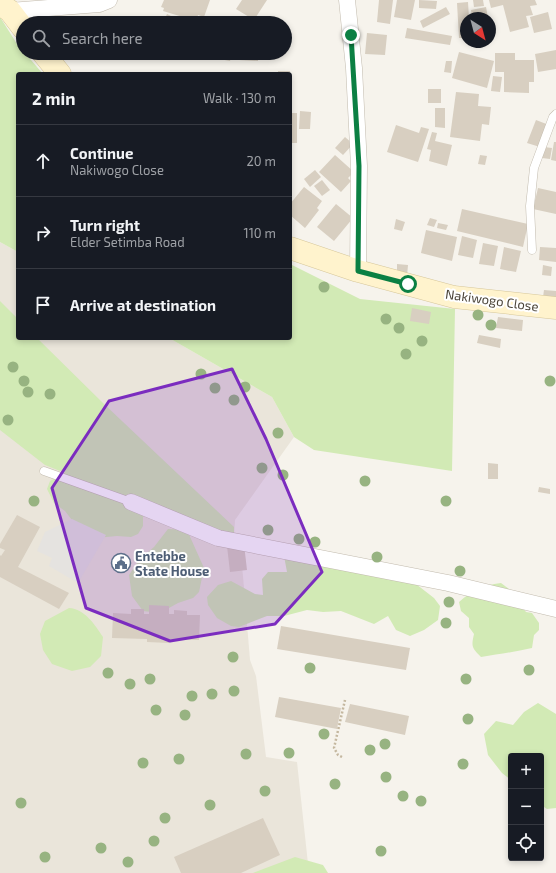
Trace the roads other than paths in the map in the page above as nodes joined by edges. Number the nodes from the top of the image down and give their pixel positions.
1 (109, 0) edge
2 (347, 0) edge
3 (5, 7) edge
4 (16, 20) edge
5 (49, 60) edge
6 (58, 72) edge
7 (556, 114) edge
8 (292, 249) edge
9 (532, 250) dead end
10 (358, 271) junction
11 (556, 308) edge
12 (44, 471) dead end
13 (131, 502) joint
14 (556, 609) edge

1 - 3 street
2 - 10 street
3 - 4 street
5 - 6 street
7 - 9 lane
8 - 10 street, Nakiwogo Close
10 - 11 street, Nakiwogo Close
12 - 13 lane
13 - 14 street

